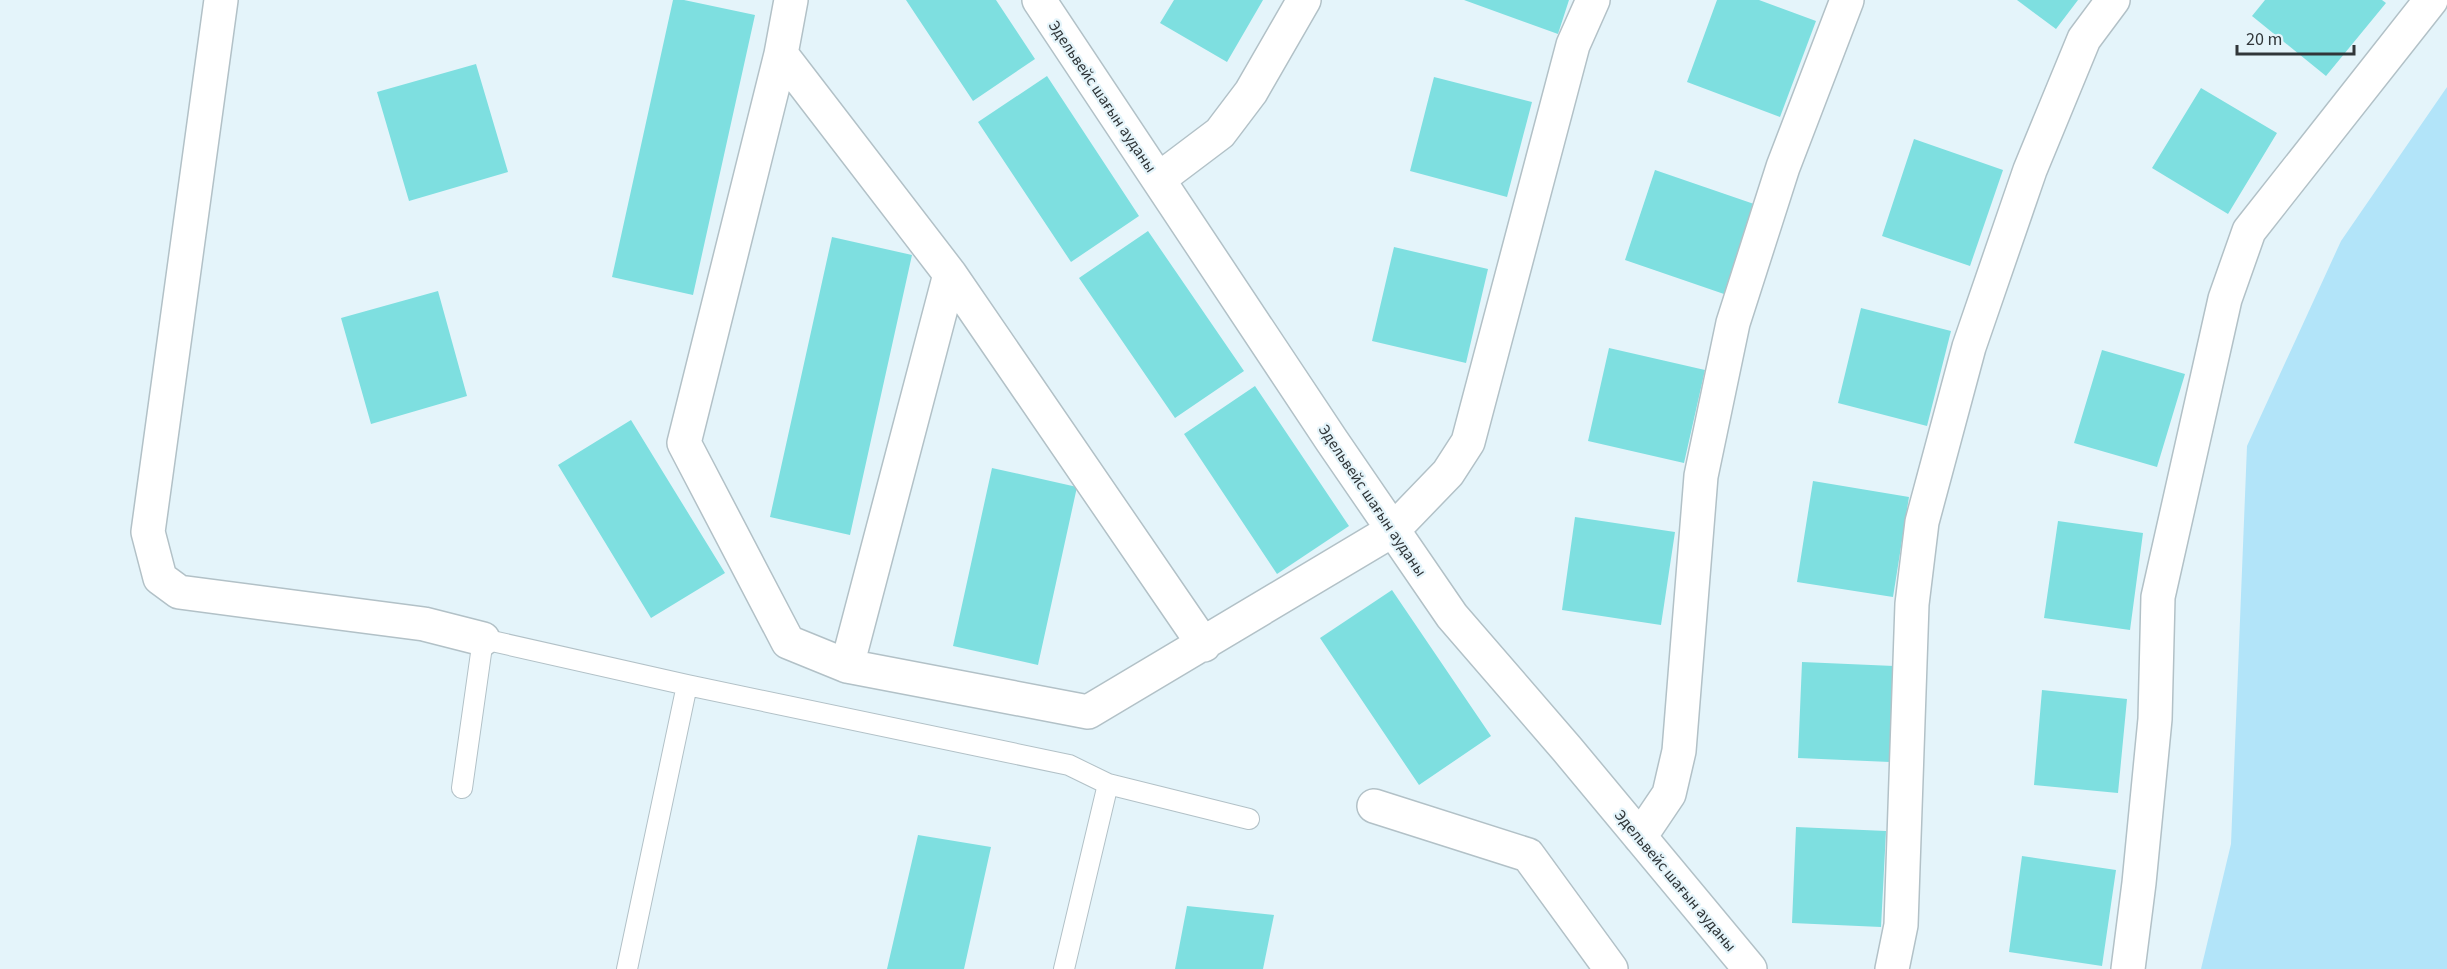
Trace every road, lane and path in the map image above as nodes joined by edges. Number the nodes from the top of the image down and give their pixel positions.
1 (221, 0) edge
2 (791, 0) edge
3 (1039, 0) edge
4 (1304, 0) edge
5 (1593, 0) edge
6 (1847, 0) edge
7 (2113, 0) edge
8 (2431, 0) edge
9 (781, 54) junction
10 (1159, 179) junction
11 (950, 274) junction
12 (1393, 530) junction
13 (483, 639) junction
14 (1204, 645) junction
15 (847, 666) junction
16 (687, 685) junction
17 (1108, 784) junction
18 (462, 788) dead end
19 (1374, 806) dead end
20 (1250, 819) dead end
21 (1640, 837) junction
22 (627, 969) edge
23 (1064, 969) edge
24 (1611, 969) edge
25 (1750, 969) edge
26 (1892, 969) edge
27 (2128, 969) edge

1 - 13 street
2 - 9 street
3 - 10 street, Эдельвейс шағын ауданы
4 - 10 street
5 - 12 street
6 - 21 street
7 - 26 street
8 - 27 street
9 - 11 street
9 - 15 street
10 - 12 street, Эдельвейс шағын ауданы
11 - 14 street
11 - 15 street
12 - 14 street
12 - 21 street, Эдельвейс шағын ауданы
13 - 16 lane
13 - 18 lane
14 - 15 street
16 - 17 lane
16 - 22 lane
17 - 20 lane
17 - 23 lane
19 - 24 street
21 - 25 street, Эдельвейс шағын ауданы

